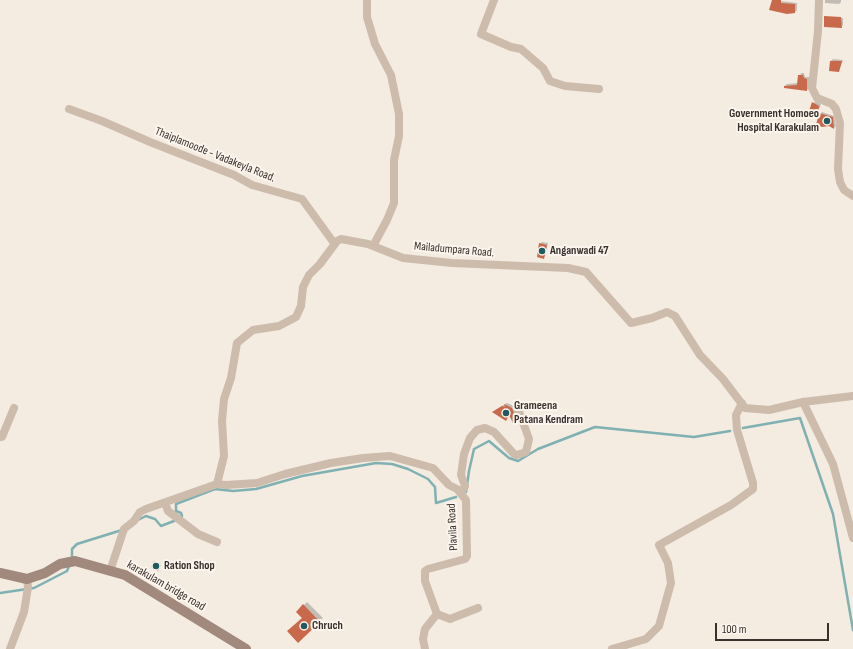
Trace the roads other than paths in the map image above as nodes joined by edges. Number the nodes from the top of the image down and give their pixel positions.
1 (367, 0) edge
2 (494, 0) edge
3 (819, 0) edge
4 (599, 89) dead end
5 (69, 109) dead end
6 (853, 196) edge
7 (334, 244) junction
8 (373, 246) junction
9 (853, 396) edge
10 (803, 402) junction
11 (742, 403) junction
12 (517, 406) dead end
13 (14, 408) dead end
14 (0, 437) edge
15 (217, 484) junction
16 (461, 493) junction
17 (165, 503) junction
18 (853, 538) edge
19 (217, 542) dead end
20 (110, 571) junction
21 (0, 573) edge
22 (27, 580) junction
23 (478, 608) dead end
24 (437, 614) junction
25 (10, 649) edge
26 (246, 649) edge
27 (425, 649) edge
28 (612, 649) edge

1 - 8 street
2 - 4 street
3 - 6 street
5 - 7 street, Thaiplamoode - Vadakeyla Road.
7 - 8 street, Mailadumpara Road.
7 - 15 street
8 - 11 street, Mailadumpara Road.
9 - 10 street, Mailadumpara Road.
10 - 11 street, Mailadumpara Road.
10 - 18 street
11 - 28 street
12 - 16 street
13 - 14 street
15 - 16 street, Plavila Road
15 - 17 street
16 - 24 street, Plavila Road
17 - 19 street
17 - 20 street
20 - 22 main road, karakulam bridge road
20 - 26 main road, karakulam bridge road
21 - 22 main road
22 - 25 street
23 - 24 street
24 - 27 street

